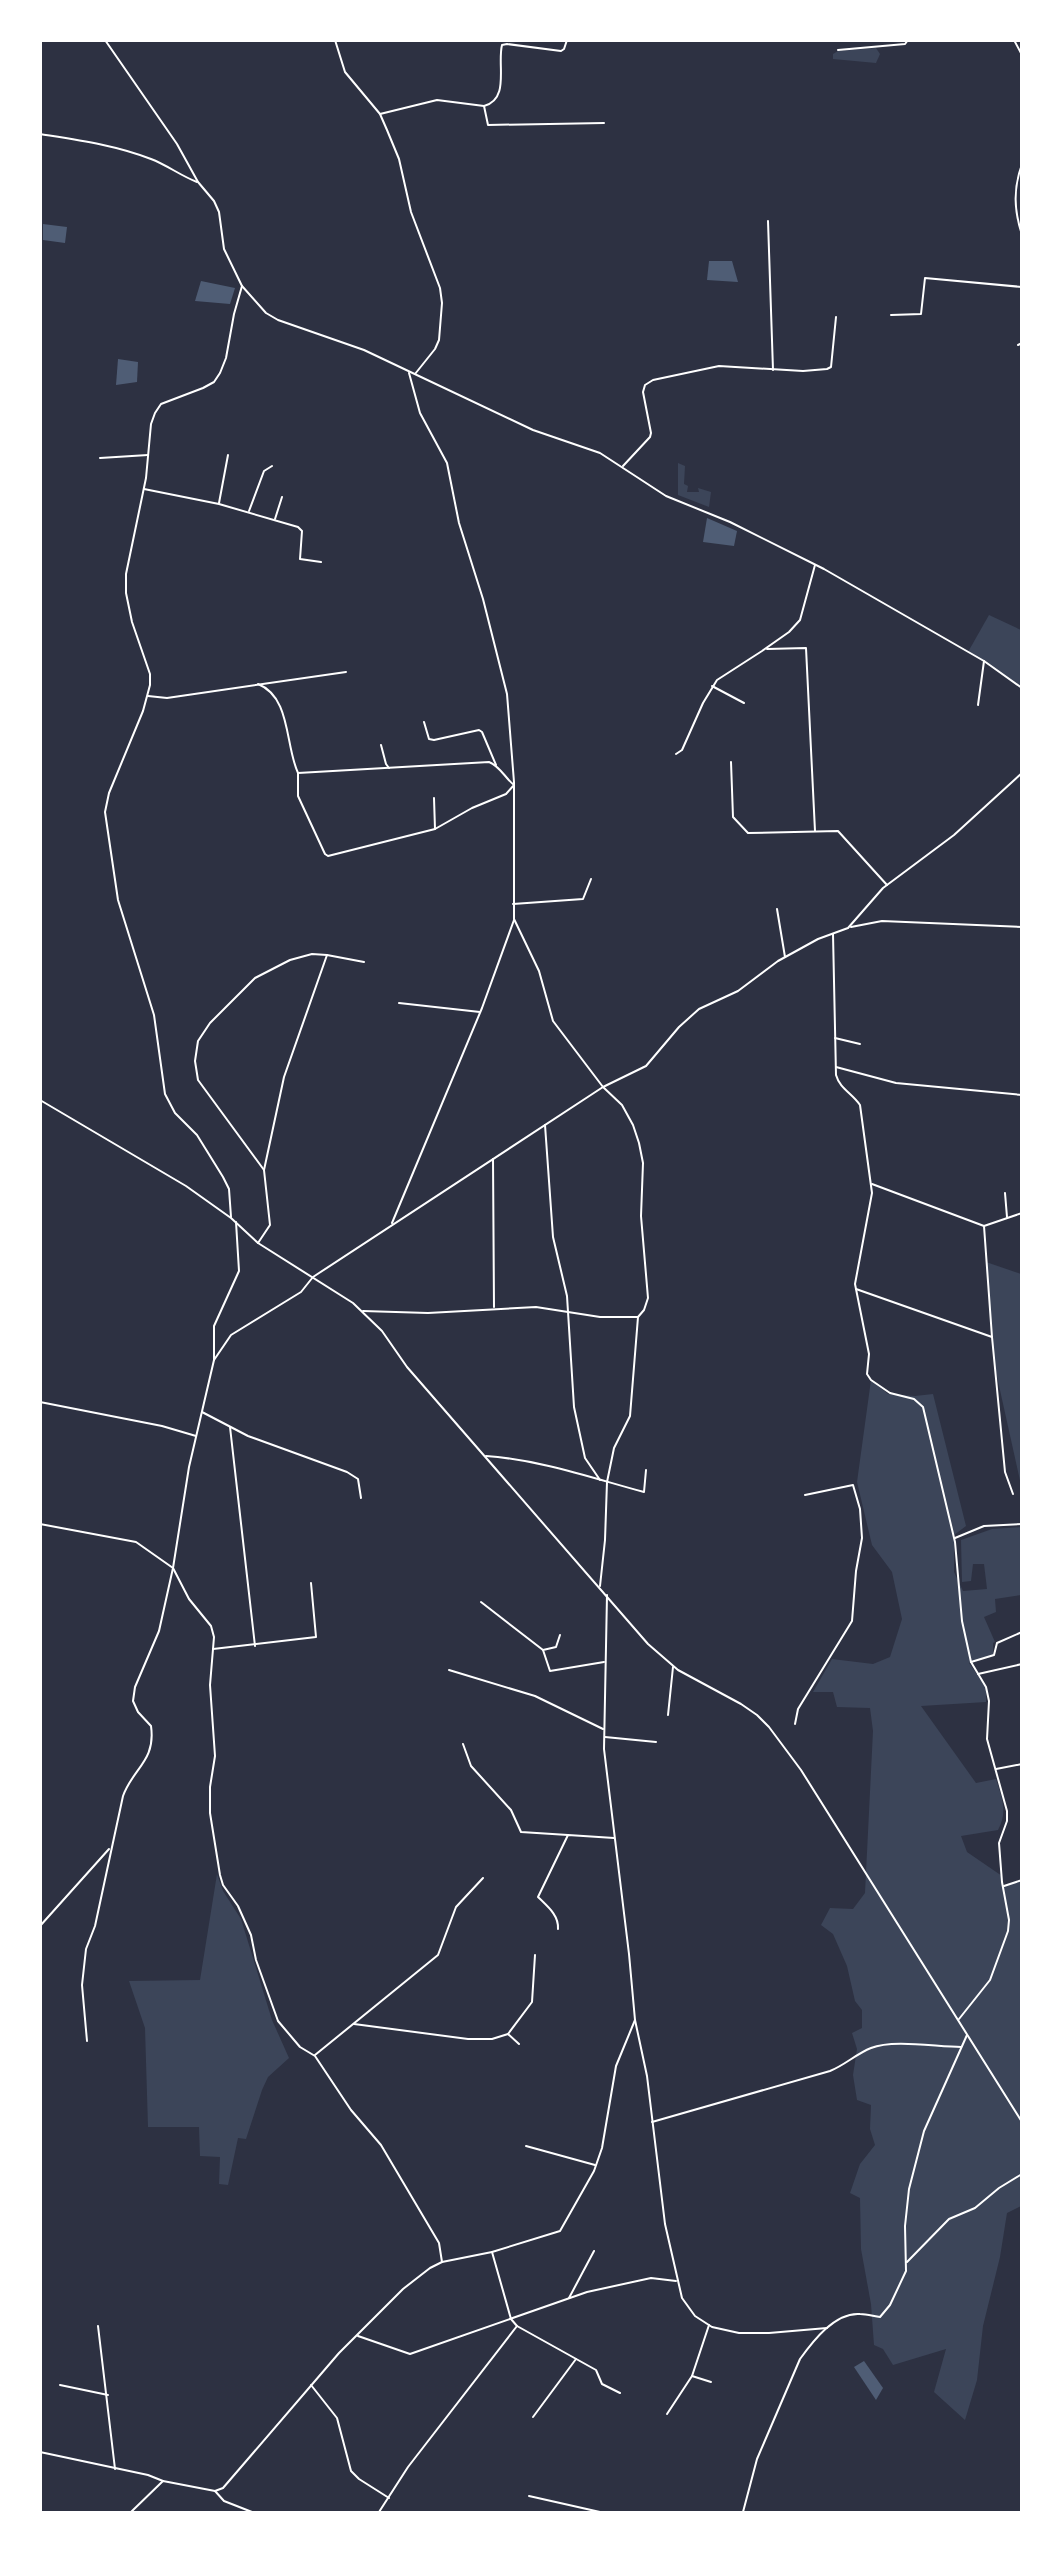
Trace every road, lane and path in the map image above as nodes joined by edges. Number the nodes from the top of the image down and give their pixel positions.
1 (105, 40) edge
2 (335, 40) edge
3 (502, 40) edge
4 (567, 40) edge
5 (908, 40) edge
6 (1014, 40) edge
7 (502, 45) junction
8 (838, 50) dead end
9 (1022, 55) edge
10 (484, 106) junction
11 (380, 114) junction
12 (604, 123) dead end
13 (40, 134) edge
14 (1022, 164) edge
15 (198, 182) junction
16 (768, 221) dead end
17 (1022, 236) edge
18 (242, 286) junction
19 (1022, 287) edge
20 (891, 315) dead end
21 (836, 317) dead end
22 (773, 370) junction
23 (410, 373) junction
24 (415, 375) junction
25 (148, 455) junction
26 (228, 456) dead end
27 (100, 458) dead end
28 (272, 466) dead end
29 (623, 466) junction
30 (144, 489) junction
31 (282, 497) dead end
32 (219, 504) junction
33 (249, 512) junction
34 (275, 519) junction
35 (321, 562) dead end
36 (815, 565) junction
37 (765, 649) junction
38 (984, 660) junction
39 (346, 672) dead end
40 (258, 684) junction
41 (712, 686) junction
42 (1022, 688) edge
43 (148, 696) junction
44 (744, 703) dead end
45 (978, 705) dead end
46 (424, 722) dead end
47 (381, 745) dead end
48 (676, 754) dead end
49 (731, 762) dead end
50 (496, 765) junction
51 (389, 768) junction
52 (298, 772) junction
53 (1022, 773) edge
54 (514, 785) junction
55 (434, 798) dead end
56 (435, 829) junction
57 (815, 831) junction
58 (591, 879) dead end
59 (887, 885) junction
60 (513, 904) junction
61 (777, 909) dead end
62 (514, 919) junction
63 (1022, 927) edge
64 (848, 928) junction
65 (833, 934) junction
66 (327, 955) junction
67 (786, 957) junction
68 (364, 962) dead end
69 (399, 1003) dead end
70 (480, 1012) junction
71 (835, 1038) junction
72 (860, 1044) dead end
73 (836, 1067) junction
74 (603, 1087) junction
75 (1022, 1095) edge
76 (40, 1100) edge
77 (545, 1125) junction
78 (493, 1159) junction
79 (264, 1170) junction
80 (872, 1184) junction
81 (1005, 1193) dead end
82 (1022, 1213) edge
83 (231, 1218) junction
84 (1007, 1218) junction
85 (236, 1222) junction
86 (392, 1223) junction
87 (984, 1226) junction
88 (258, 1243) junction
89 (313, 1277) junction
90 (856, 1289) junction
91 (494, 1308) junction
92 (363, 1311) junction
93 (569, 1312) junction
94 (638, 1317) junction
95 (992, 1337) junction
96 (214, 1360) junction
97 (40, 1402) edge
98 (202, 1412) junction
99 (230, 1427) junction
100 (197, 1436) junction
101 (486, 1456) junction
102 (646, 1470) dead end
103 (600, 1480) junction
104 (607, 1482) junction
105 (1013, 1494) dead end
106 (805, 1495) dead end
107 (361, 1498) dead end
108 (40, 1524) edge
109 (1022, 1524) edge
110 (954, 1538) junction
111 (173, 1568) junction
112 (311, 1583) dead end
113 (600, 1586) junction
114 (607, 1595) junction
115 (481, 1602) dead end
116 (1022, 1632) edge
117 (560, 1635) dead end
118 (255, 1646) junction
119 (213, 1649) junction
120 (543, 1650) junction
121 (605, 1662) junction
122 (971, 1662) junction
123 (1022, 1664) edge
124 (673, 1667) junction
125 (449, 1670) dead end
126 (978, 1674) junction
127 (668, 1715) dead end
128 (795, 1724) dead end
129 (604, 1730) junction
130 (604, 1737) junction
131 (656, 1742) dead end
132 (463, 1744) dead end
133 (1022, 1764) edge
134 (996, 1769) junction
135 (568, 1835) junction
136 (614, 1838) junction
137 (111, 1847) junction
138 (483, 1878) dead end
139 (1022, 1880) edge
140 (1003, 1886) junction
141 (40, 1926) edge
142 (558, 1929) dead end
143 (535, 1955) dead end
144 (958, 2019) junction
145 (635, 2020) junction
146 (352, 2024) junction
147 (508, 2034) junction
148 (968, 2035) junction
149 (87, 2041) dead end
150 (519, 2044) dead end
151 (962, 2047) junction
152 (315, 2056) junction
153 (652, 2122) junction
154 (1022, 2122) edge
155 (526, 2146) dead end
156 (597, 2165) junction
157 (1022, 2174) edge
158 (594, 2251) dead end
159 (492, 2252) junction
160 (442, 2262) junction
161 (907, 2262) junction
162 (676, 2281) junction
163 (569, 2298) junction
164 (511, 2319) junction
165 (709, 2325) junction
166 (98, 2326) dead end
167 (517, 2326) junction
168 (828, 2328) junction
169 (358, 2336) junction
170 (576, 2359) junction
171 (692, 2376) junction
172 (711, 2382) dead end
173 (60, 2385) dead end
174 (311, 2385) junction
175 (620, 2393) dead end
176 (108, 2395) junction
177 (667, 2414) dead end
178 (533, 2417) dead end
179 (40, 2452) edge
180 (115, 2469) junction
181 (163, 2481) junction
182 (215, 2491) junction
183 (529, 2496) dead end
184 (389, 2498) junction
185 (131, 2512) edge
186 (252, 2512) edge
187 (379, 2512) edge
188 (600, 2512) edge
189 (743, 2512) edge

1 - 15 street
2 - 11 street
3 - 7 street
4 - 7 street
5 - 8 street
6 - 9 street
7 - 10 street
10 - 11 street
10 - 12 street
11 - 24 street
13 - 15 street
14 - 17 street
15 - 18 street
16 - 22 street
18 - 23 street
18 - 25 street
19 - 20 street
21 - 22 street
22 - 29 street
23 - 24 street
23 - 54 street
24 - 29 street
25 - 27 street
25 - 30 street
26 - 32 street
28 - 33 street
29 - 36 street
30 - 32 street
30 - 43 street
31 - 34 street
32 - 33 street
33 - 34 street
34 - 35 street
36 - 37 street
36 - 38 street
37 - 41 street
37 - 57 street
38 - 42 street
38 - 45 street
39 - 40 street
40 - 43 street
40 - 52 street
41 - 44 street
41 - 48 street
43 - 83 street
46 - 50 street
47 - 51 street
49 - 57 street
50 - 51 street
50 - 54 street
51 - 52 street
52 - 56 street
53 - 59 street
54 - 56 street
54 - 60 street
55 - 56 street
57 - 59 street
58 - 60 street
59 - 64 street
60 - 62 street
61 - 67 street
62 - 70 street
62 - 74 street
63 - 64 street
64 - 65 street
65 - 67 street
65 - 71 street
66 - 68 street
66 - 79 street
66 - 79 street
67 - 74 street
69 - 70 street
70 - 86 street
71 - 72 street
71 - 73 street
73 - 75 street
73 - 80 street
74 - 77 street
74 - 94 street
76 - 83 street
77 - 78 street
77 - 93 street
78 - 86 street
78 - 91 street
79 - 88 street
80 - 87 street
80 - 90 street
81 - 84 street
82 - 84 street
83 - 85 street
84 - 87 street
85 - 88 street
85 - 96 street
86 - 89 street
87 - 95 street
88 - 89 street
89 - 92 street
89 - 96 street
90 - 95 street
90 - 110 street
91 - 92 street
91 - 93 street
92 - 101 street
93 - 94 street
93 - 103 street
94 - 104 street
95 - 105 street
96 - 98 street
97 - 100 street
98 - 99 street
98 - 100 street
99 - 107 street
99 - 118 street
100 - 111 street
101 - 103 street
101 - 113 street
102 - 104 street
103 - 104 street
104 - 113 street
106 - 128 street
108 - 111 street
109 - 110 street
110 - 122 street
111 - 119 street
111 - 137 street
112 - 118 street
113 - 114 street
114 - 121 street
114 - 124 street
115 - 120 street
116 - 122 street
117 - 120 street
118 - 119 street
119 - 152 street
120 - 121 street
121 - 129 street
122 - 126 street
123 - 126 street
124 - 127 street
124 - 144 street
125 - 129 street
126 - 134 street
129 - 130 street
130 - 131 street
130 - 136 street
132 - 135 street
133 - 134 street
134 - 140 street
135 - 136 street
135 - 142 street
136 - 145 street
137 - 141 street
137 - 149 street
138 - 146 street
139 - 140 street
140 - 144 street
143 - 147 street
144 - 148 street
145 - 153 street
145 - 156 street
146 - 147 street
146 - 152 street
147 - 150 street
148 - 151 street
148 - 154 street
151 - 153 street
151 - 161 street
152 - 160 street
153 - 162 street
155 - 156 street
156 - 159 street
157 - 161 street
158 - 163 street
159 - 160 street
159 - 164 street
160 - 169 street
161 - 168 street
162 - 163 street
162 - 165 street
163 - 164 street
164 - 167 street
164 - 169 street
165 - 168 street
165 - 171 street
166 - 176 street
167 - 170 street
167 - 184 street
168 - 189 street
169 - 174 street
170 - 175 street
170 - 178 street
171 - 172 street
171 - 177 street
173 - 176 street
174 - 182 street
174 - 184 street
176 - 180 street
179 - 180 street
180 - 181 street
181 - 182 street
181 - 185 street
182 - 186 street
183 - 188 street
184 - 187 street

